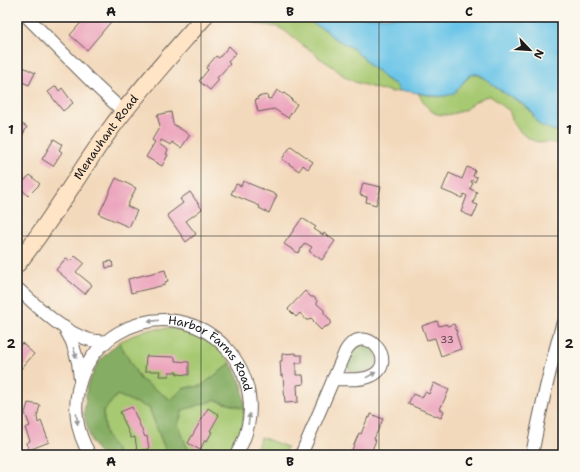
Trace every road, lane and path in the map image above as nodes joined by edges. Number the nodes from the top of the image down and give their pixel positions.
1 (27, 17) edge
2 (204, 17) edge
3 (124, 112) junction
4 (17, 264) edge
5 (17, 288) edge
6 (562, 325) dead end
7 (64, 328) junction
8 (106, 342) junction
9 (333, 379) dead end
10 (80, 381) junction
11 (90, 455) edge
12 (236, 455) edge
13 (301, 455) edge
14 (532, 455) edge

1 - 3 street
2 - 3 main road, Menauhant Road
3 - 4 main road, Menauhant Road
5 - 7 street, Harbor Farms Road
6 - 14 street
7 - 8 street, Harbor Farms Road
7 -> 10 street, Harbor Farms Road
8 - 10 street, Harbor Farms Road
12 -> 8 street, Harbor Farms Road
9 - 13 street
10 -> 11 street, Harbor Farms Road

